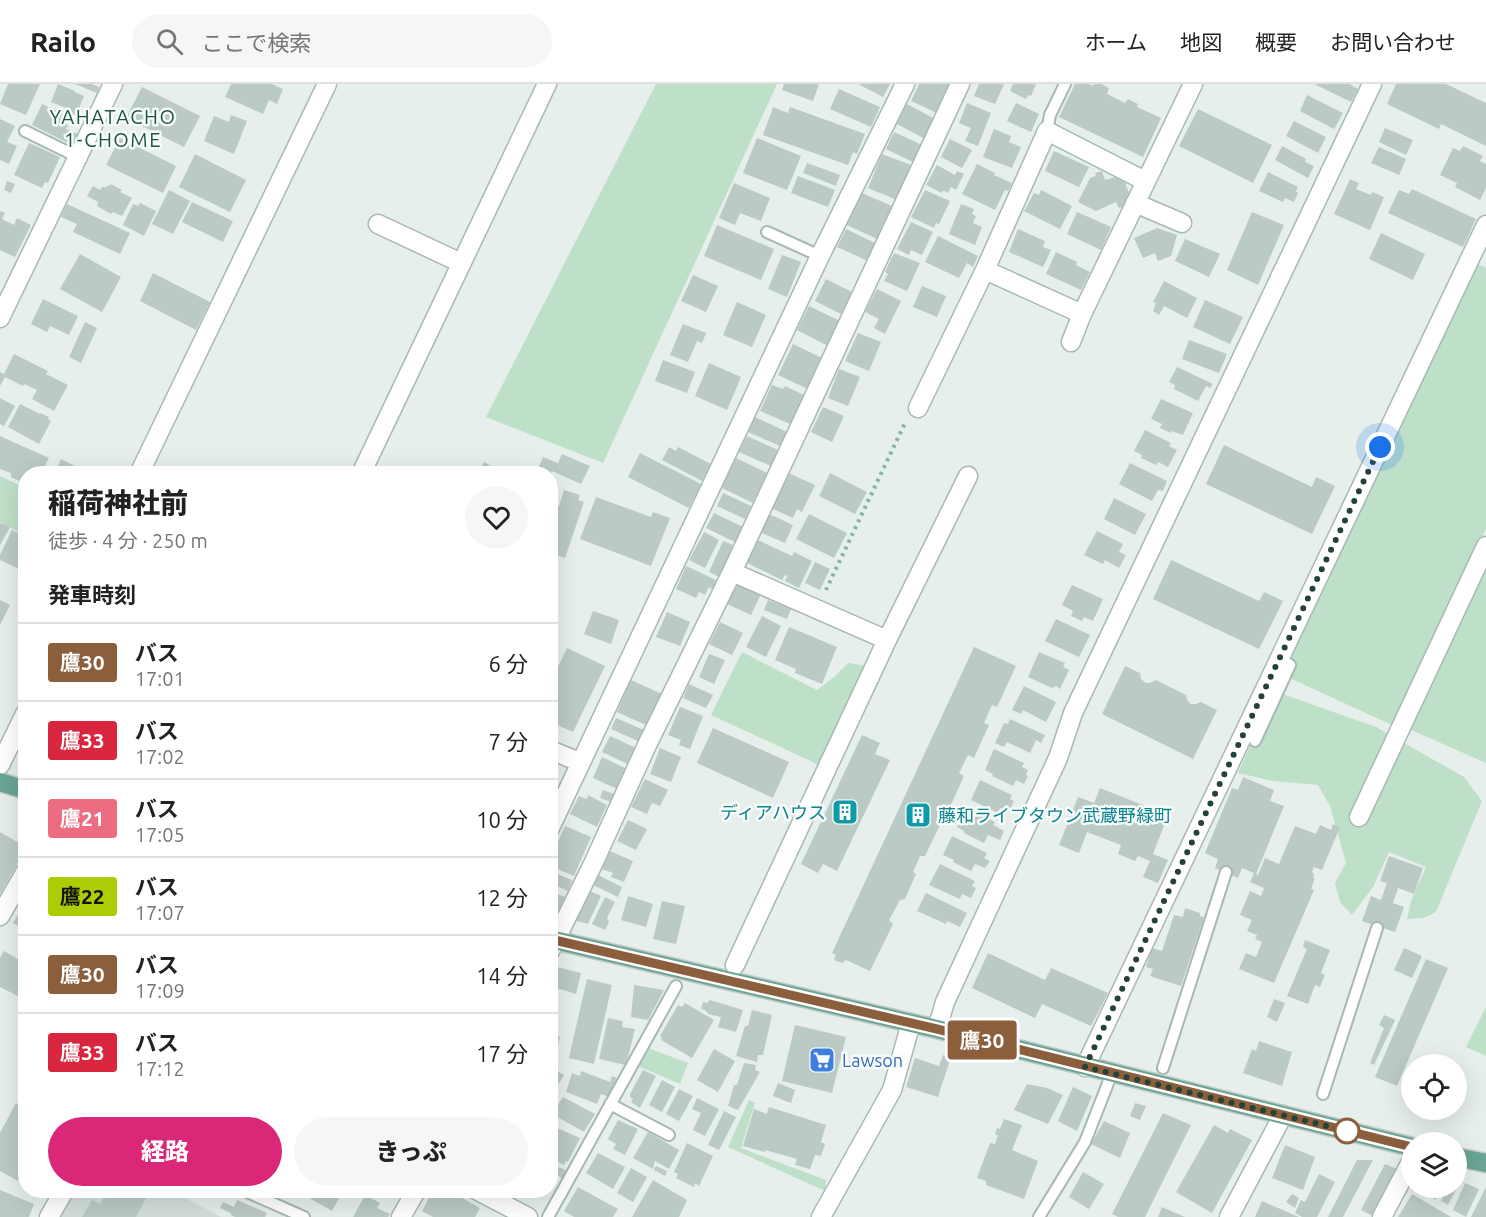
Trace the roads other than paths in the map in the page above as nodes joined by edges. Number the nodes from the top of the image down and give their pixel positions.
1 (113, 84) edge
2 (327, 84) edge
3 (547, 84) edge
4 (905, 84) edge
5 (960, 84) edge
6 (1065, 84) edge
7 (1193, 84) edge
8 (1372, 84) edge
9 (26, 131) dead end
10 (1047, 131) junction
11 (78, 156) junction
12 (1145, 181) junction
13 (1135, 203) junction
14 (1182, 223) dead end
15 (378, 224) dead end
16 (1486, 225) edge
17 (767, 232) dead end
18 (820, 255) junction
19 (461, 263) junction
20 (986, 270) junction
21 (1082, 314) junction
22 (0, 318) edge
23 (1071, 342) dead end
24 (918, 408) road end
25 (143, 466) edge
26 (365, 466) edge
27 (968, 476) dead end
28 (1486, 546) edge
29 (732, 572) junction
30 (888, 640) junction
31 (1279, 658) junction
32 (18, 728) edge
33 (1255, 741) dead end
34 (558, 753) edge
35 (580, 762) junction
36 (0, 765) edge
37 (0, 782) edge
38 (18, 788) edge
39 (558, 810) edge
40 (1359, 817) dead end
41 (1226, 872) dead end
42 (18, 885) edge
43 (0, 916) edge
44 (1377, 928) dead end
45 (558, 931) edge
46 (558, 945) edge
47 (735, 965) dead end
48 (676, 986) dead end
49 (911, 1023) junction
50 (937, 1029) junction
51 (1085, 1067) junction
52 (1163, 1068) dead end
53 (1112, 1073) junction
54 (1323, 1094) dead end
55 (610, 1104) junction
56 (1283, 1115) junction
57 (669, 1135) dead end
58 (1401, 1144) edge
59 (1467, 1159) edge
60 (1486, 1163) edge
61 (1401, 1181) edge
62 (60, 1198) edge
63 (261, 1198) edge
64 (412, 1198) edge
65 (491, 1198) edge
66 (49, 1217) edge
67 (304, 1217) edge
68 (401, 1217) edge
69 (528, 1217) edge
70 (548, 1217) edge
71 (821, 1217) edge
72 (1039, 1217) edge
73 (1229, 1217) edge
74 (1382, 1217) edge

1 - 11 street
2 - 25 street
3 - 19 street
4 - 18 street
5 - 29 street
6 - 10 lane
7 - 12 street
8 - 50 street
9 - 11 lane
10 - 12 street
10 - 20 street
11 - 22 street
12 - 13 street
13 - 14 street
13 - 21 street
15 - 19 street
16 - 31 street
17 - 18 lane
18 - 35 street
19 - 26 street
20 - 21 street
20 - 24 street
21 - 23 street
27 - 30 street
28 - 40 street
29 - 30 street
29 - 45 street
30 - 47 street
31 - 33 lane
31 - 51 street
32 - 36 street
34 - 35 street
35 - 39 street
37 - 38 main road
41 - 52 lane
42 - 43 street
44 - 54 lane
46 - 49 main road
48 - 55 lane
49 - 50 main road
49 - 71 street
50 - 51 main road
51 - 53 main road
53 - 56 main road
53 - 72 lane
55 - 57 lane
55 - 70 lane
56 - 58 main road
56 - 73 street
59 - 60 main road
61 - 74 street
62 - 66 street
63 - 67 lane
64 - 68 street
65 - 69 street

